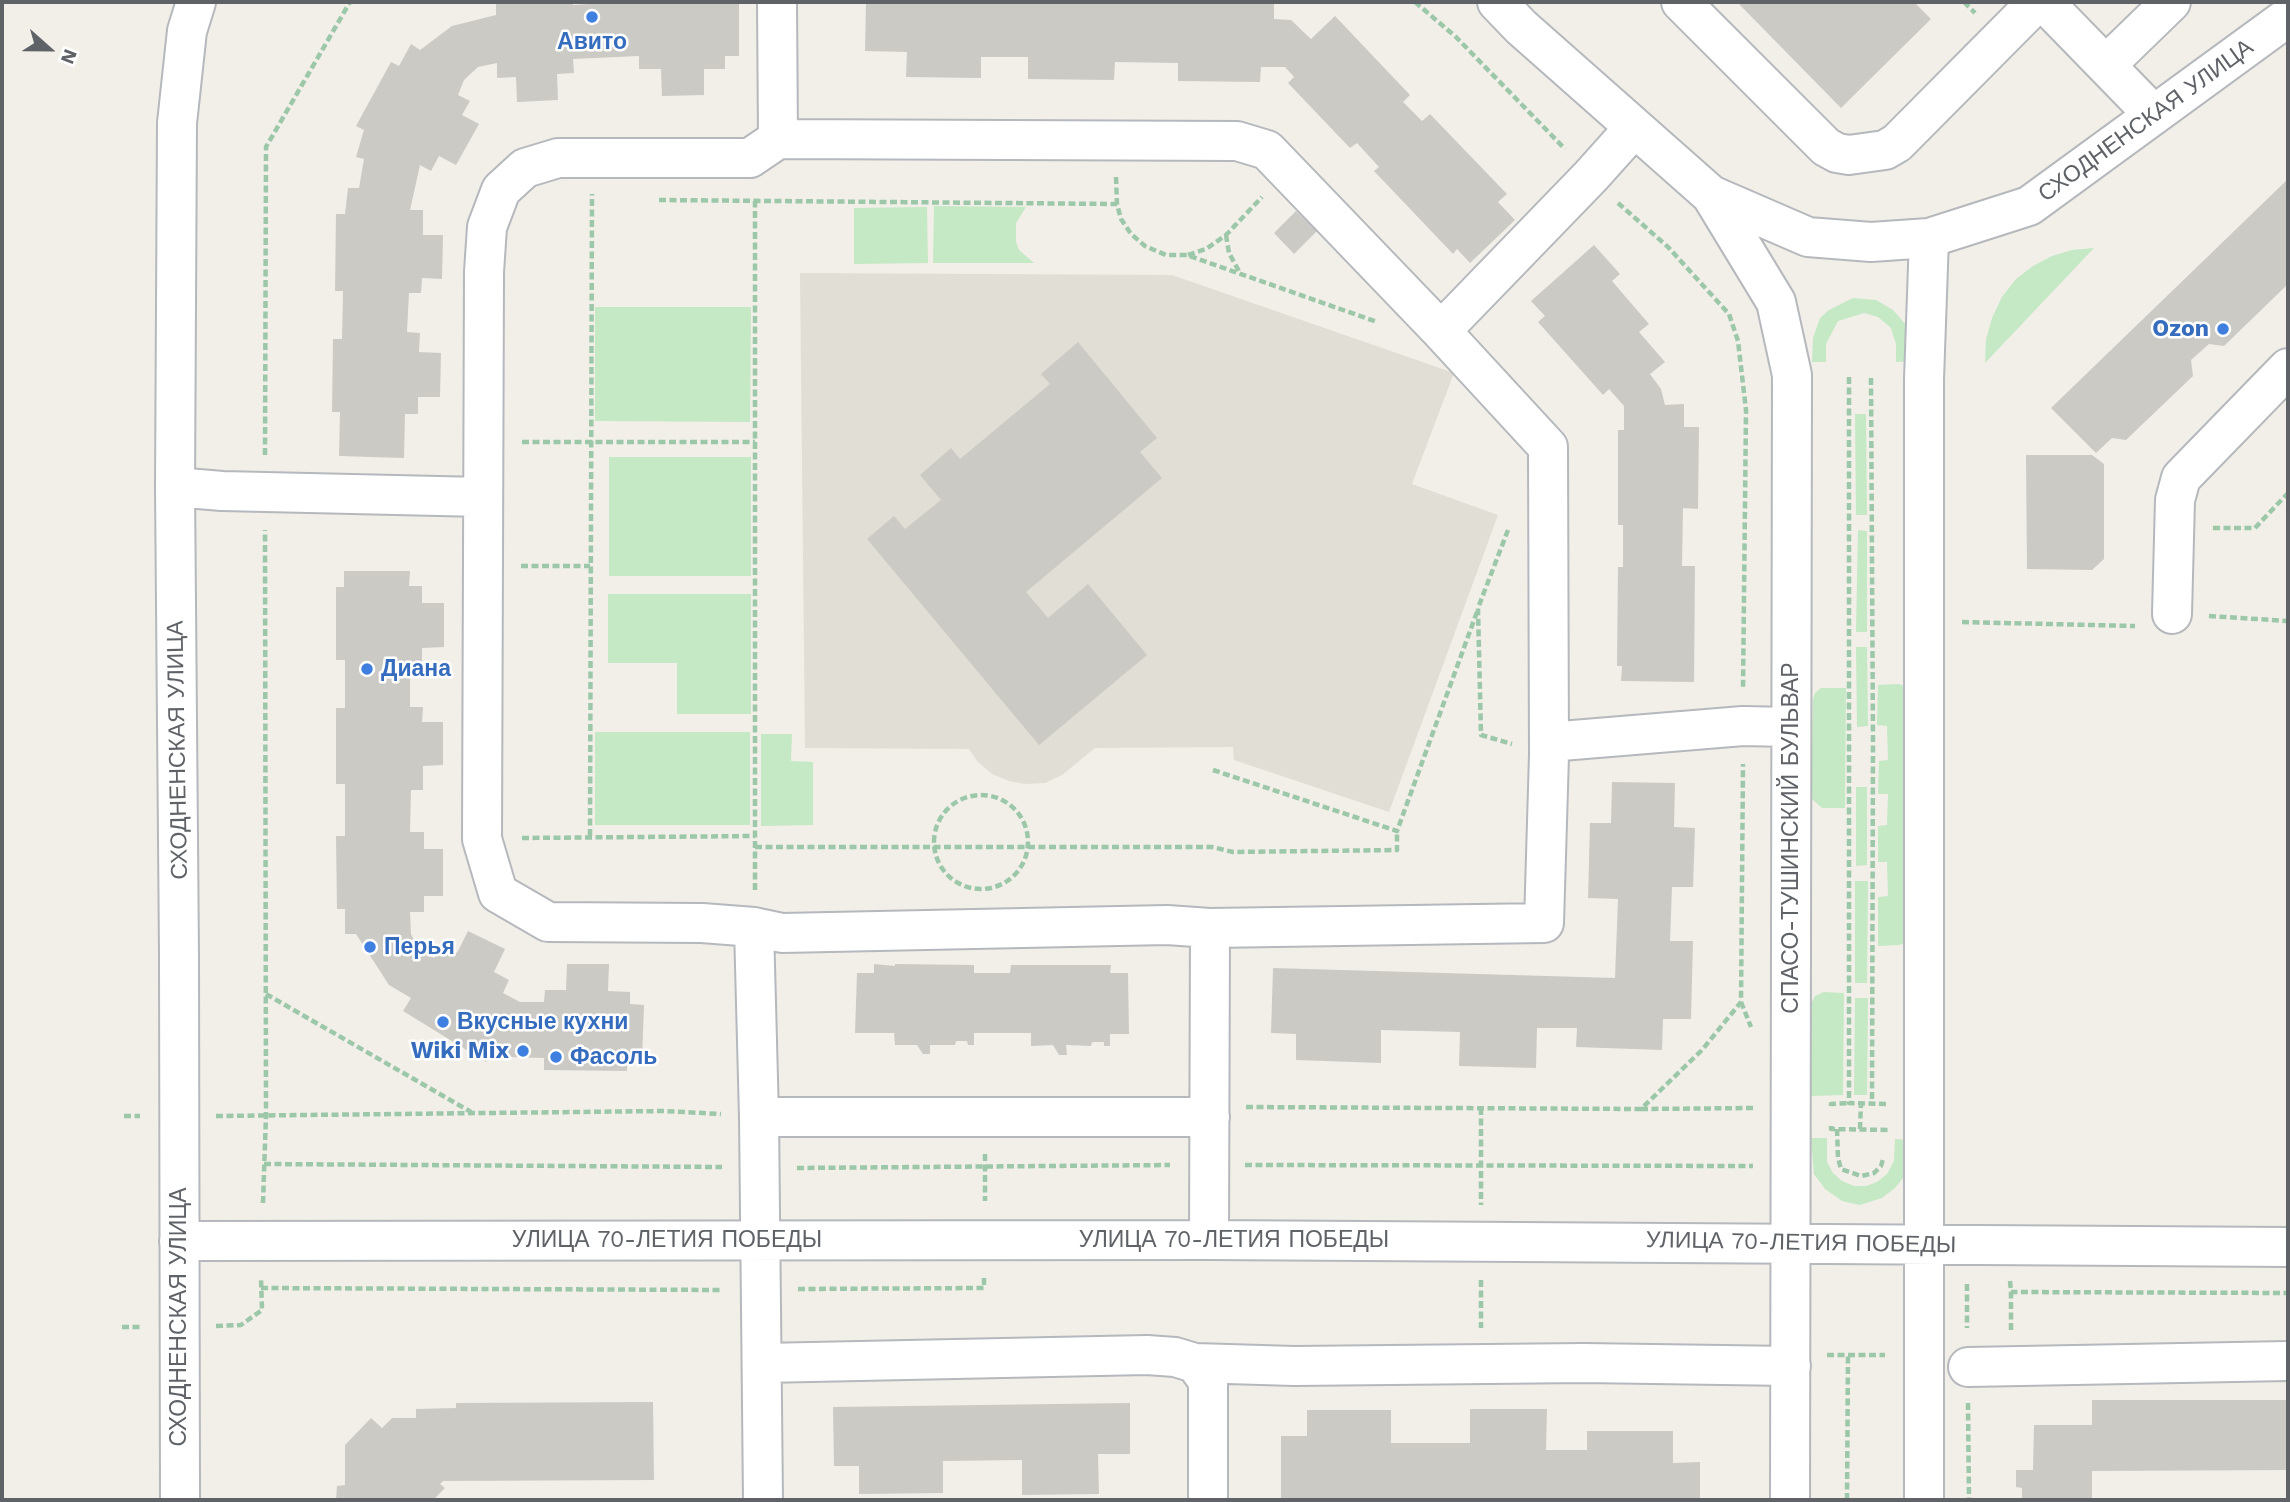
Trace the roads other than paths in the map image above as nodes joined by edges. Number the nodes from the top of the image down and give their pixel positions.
1 (196, 2) edge
2 (776, 2) edge
3 (1497, 2) edge
4 (1681, 2) edge
5 (2037, 2) edge
6 (2044, 2) edge
7 (2171, 2) edge
8 (2288, 17) edge
9 (2106, 65) junction
10 (2154, 115) junction
11 (1634, 128) junction
12 (778, 139) junction
13 (1711, 195) junction
14 (1929, 238) junction
15 (1441, 331) junction
16 (2288, 368) edge
17 (175, 487) junction
18 (482, 497) junction
19 (2172, 614) road end
20 (1790, 727) junction
21 (1549, 748) junction
22 (754, 927) junction
23 (1210, 928) junction
24 (1210, 1112) junction
25 (759, 1117) junction
26 (760, 1239) junction
27 (1209, 1240) junction
28 (179, 1241) junction
29 (1791, 1242) junction
30 (1925, 1244) junction
31 (2288, 1247) edge
32 (1808, 1360) junction
33 (2288, 1361) edge
34 (763, 1363) junction
35 (1195, 1363) junction
36 (1968, 1367) road end
37 (180, 1500) edge
38 (763, 1500) edge
39 (1208, 1500) edge
40 (1790, 1500) edge
41 (1924, 1500) edge

1 - 17 street, СХОДНЕНСКАЯ УЛИЦА
2 - 12 street
3 - 11 street, СХОДНЕНСКАЯ УЛИЦА
4 - 5 street
6 - 9 street
7 - 9 street
8 - 10 street, СХОДНЕНСКАЯ УЛИЦА
9 - 10 street
10 - 14 street, СХОДНЕНСКАЯ УЛИЦА
11 - 13 street, СХОДНЕНСКАЯ УЛИЦА
11 - 15 street
12 - 15 street
12 - 18 street
13 - 14 street, СХОДНЕНСКАЯ УЛИЦА
13 - 20 street, СПАСО-ТУШИНСКИЙ БУЛЬВАР
14 - 30 street
15 - 21 street
16 - 19 street
17 - 18 street
17 - 28 street, СХОДНЕНСКАЯ УЛИЦА
18 - 22 street
20 - 21 street
20 - 29 street, СПАСО-ТУШИНСКИЙ БУЛЬВАР
21 - 23 street
22 - 23 street
22 - 25 street
23 - 24 street
24 - 25 street
24 - 27 street
25 - 26 street
26 - 27 street, УЛИЦА 70-ЛЕТИЯ ПОБЕДЫ
26 - 28 street, УЛИЦА 70-ЛЕТИЯ ПОБЕДЫ
26 - 34 street
27 - 29 street, УЛИЦА 70-ЛЕТИЯ ПОБЕДЫ
28 - 37 street, СХОДНЕНСКАЯ УЛИЦА
29 - 30 street, УЛИЦА 70-ЛЕТИЯ ПОБЕДЫ
29 - 32 street, СПАСО-ТУШИНСКИЙ БУЛЬВАР
30 - 31 street, УЛИЦА 70-ЛЕТИЯ ПОБЕДЫ
30 - 41 street
32 - 35 street
32 - 40 street, СПАСО-ТУШИНСКИЙ БУЛЬВАР
33 - 36 street
34 - 35 street
34 - 38 street
35 - 39 street

